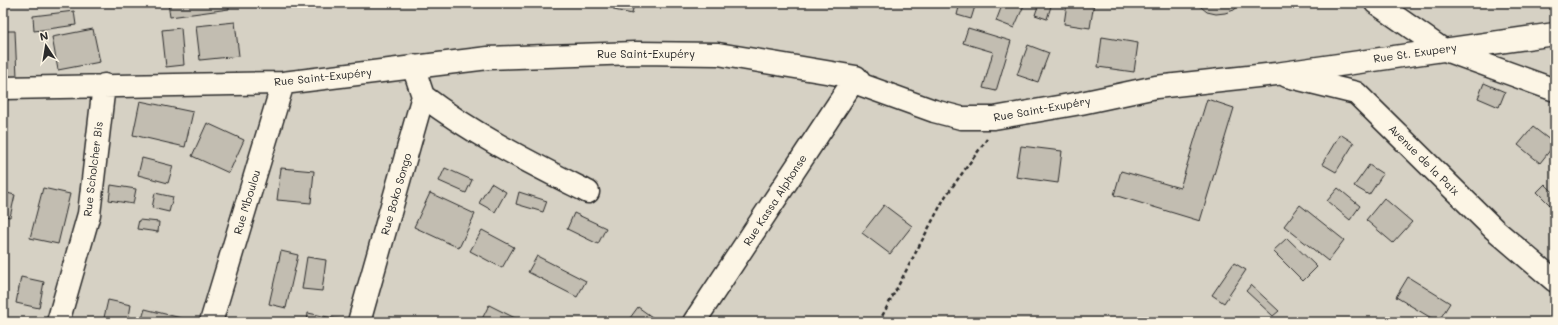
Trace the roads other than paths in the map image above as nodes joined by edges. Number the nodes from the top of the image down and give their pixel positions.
1 (1376, 3) edge
2 (1555, 34) edge
3 (1442, 50) junction
4 (413, 66) junction
5 (1276, 74) junction
6 (856, 77) junction
7 (283, 83) junction
8 (104, 85) junction
9 (3, 88) edge
10 (1555, 90) edge
11 (423, 96) junction
12 (588, 192) dead end
13 (1555, 281) edge
14 (58, 322) edge
15 (211, 322) edge
16 (359, 322) edge
17 (694, 322) edge

1 - 3 street
2 - 3 street, Rue St. Exupery
3 - 5 street, Rue St. Exupery
3 - 10 street
4 - 6 street, Rue Saint-Exupéry
4 - 7 street, Rue Saint-Exupéry
4 - 11 street
5 - 6 street, Rue Saint-Exupéry
5 - 13 street, Avenue de la Paix
6 - 17 street, Rue Kassa Alphonse
7 - 8 street, Rue Saint-Exupéry
7 - 15 street, Rue Mboulou
8 - 9 street, Rue Saint-Exupéry
8 - 14 street, Rue Scholcher Bis
11 - 12 street
11 - 16 street, Rue Boko Songo

